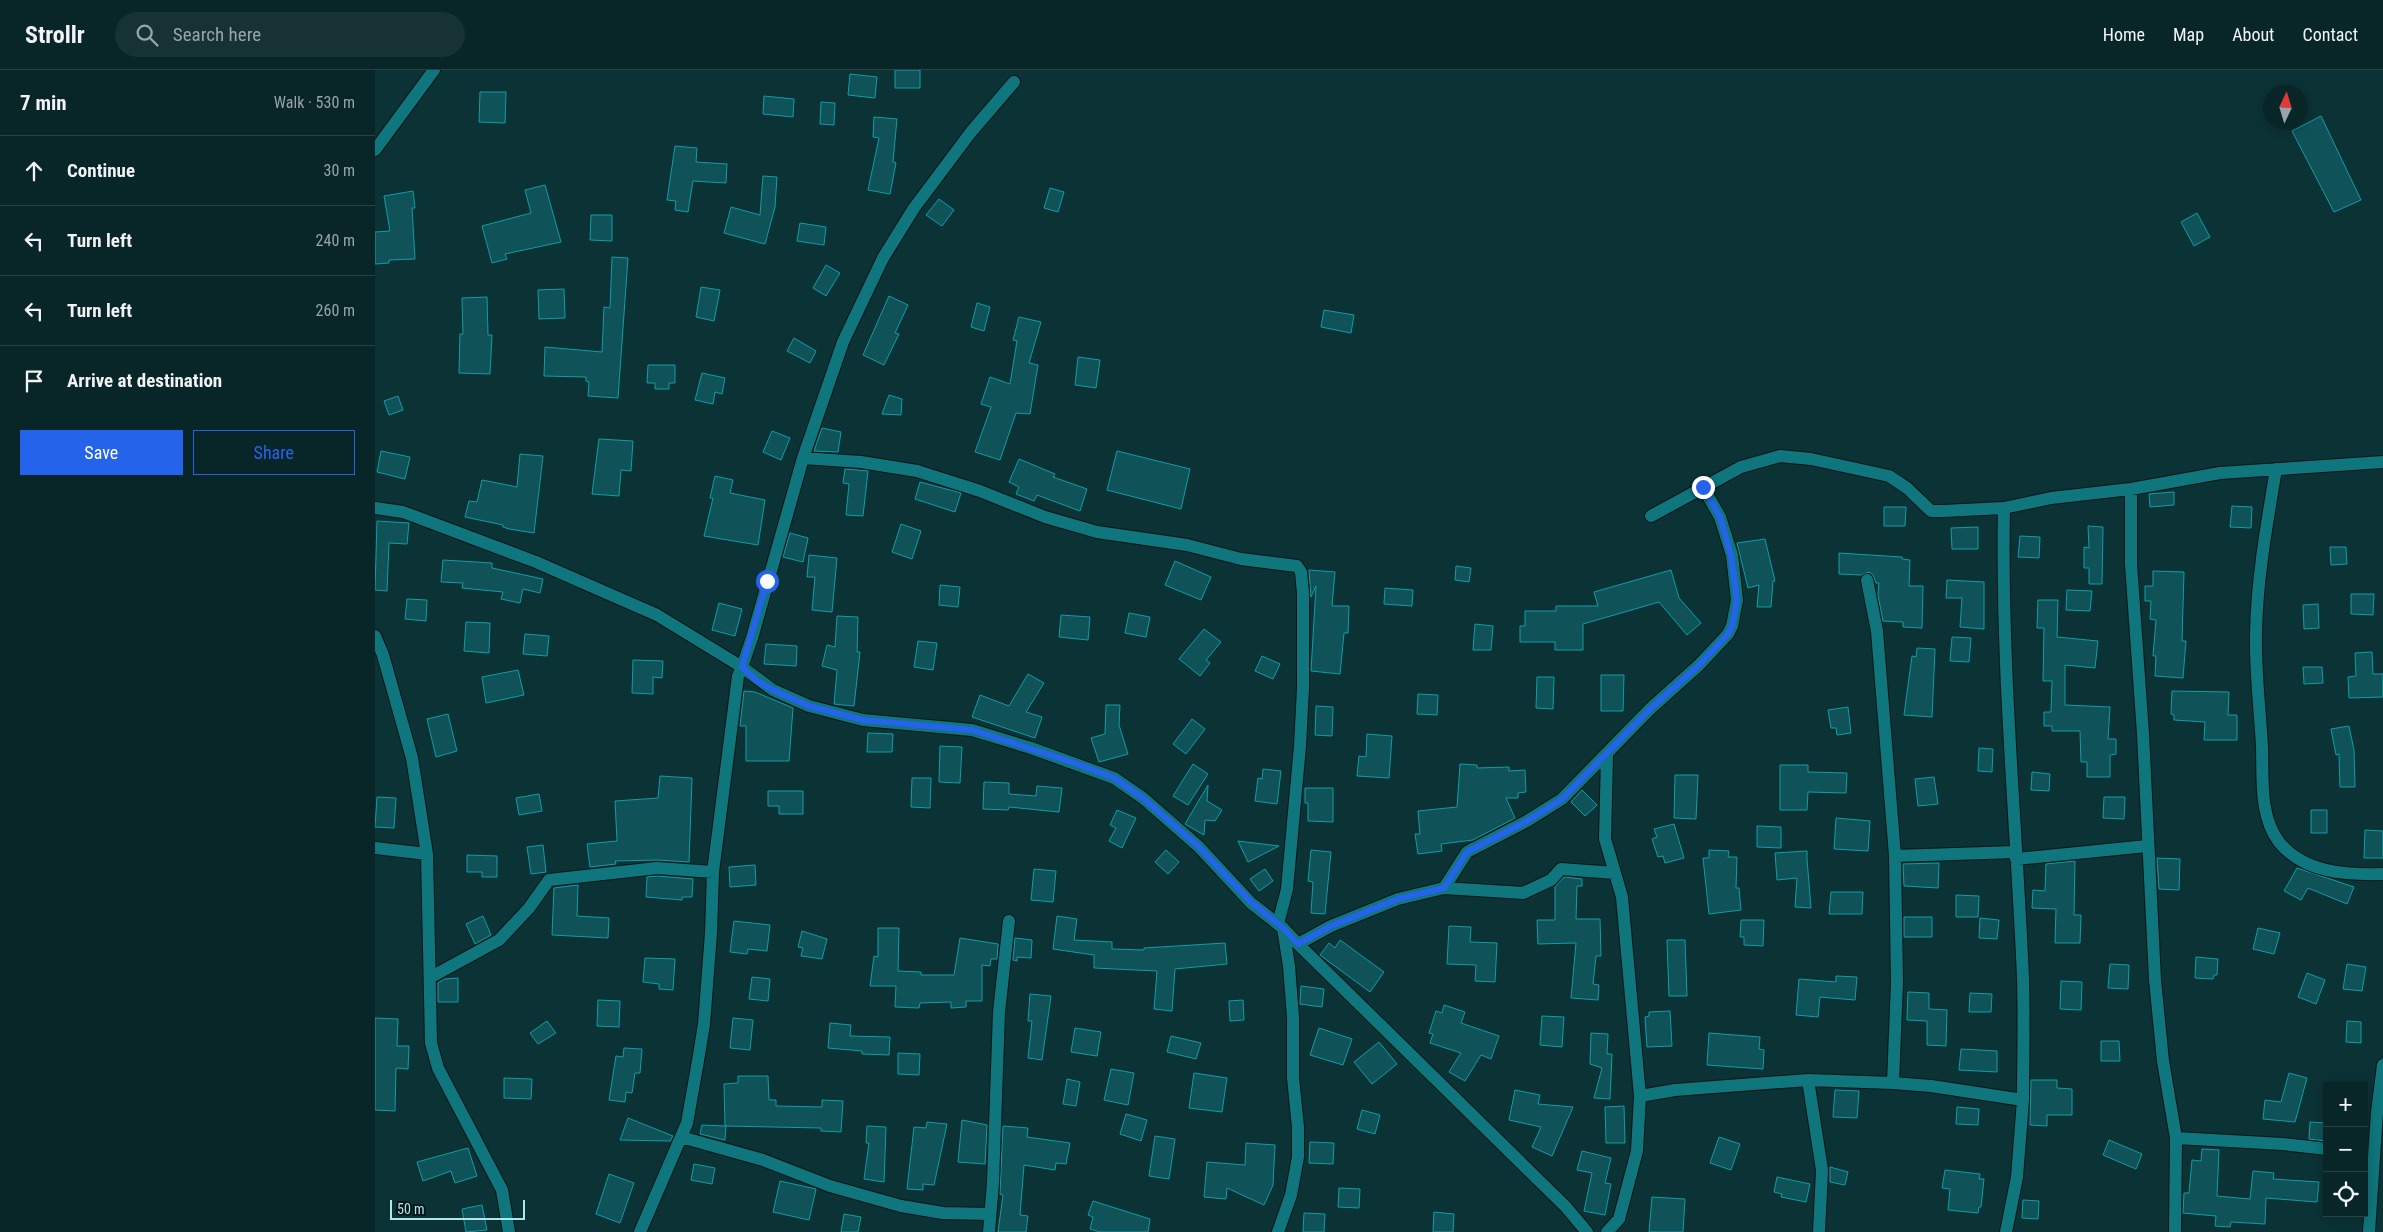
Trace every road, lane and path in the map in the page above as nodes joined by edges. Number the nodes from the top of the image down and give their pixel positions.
1 (434, 70) edge
2 (1014, 82) dead end
3 (375, 150) edge
4 (803, 458) junction
5 (2383, 462) edge
6 (2276, 468) junction
7 (1703, 487) junction
8 (2131, 489) junction
9 (375, 508) edge
10 (2004, 508) junction
11 (1651, 516) dead end
12 (1867, 580) dead end
13 (375, 636) edge
14 (742, 667) junction
15 (1607, 755) junction
16 (2147, 846) junction
17 (375, 848) edge
18 (427, 854) junction
19 (2016, 855) junction
20 (1895, 856) junction
21 (713, 872) junction
22 (1615, 873) junction
23 (2383, 874) edge
24 (1444, 888) junction
25 (1009, 921) dead end
26 (1281, 926) junction
27 (1298, 944) junction
28 (431, 977) junction
29 (2383, 1065) edge
30 (1808, 1080) junction
31 (1893, 1083) junction
32 (1640, 1096) junction
33 (2023, 1100) junction
34 (2380, 1112) edge
35 (681, 1137) junction
36 (2176, 1138) junction
37 (2323, 1149) edge
38 (2369, 1152) edge
39 (989, 1214) junction
40 (509, 1232) edge
41 (640, 1232) edge
42 (989, 1232) edge
43 (1278, 1232) edge
44 (1587, 1232) edge
45 (1607, 1232) edge
46 (1819, 1232) edge
47 (2006, 1232) edge
48 (2175, 1232) edge
49 (2369, 1232) edge

1 - 3 street
2 - 4 street
4 - 14 street
4 - 26 street
5 - 6 street
6 - 8 street
6 - 23 street
7 - 10 street
7 - 11 street
7 - 15 street
8 - 10 street
8 - 16 street
9 - 14 street
10 - 19 street
12 - 20 street
13 - 18 street
14 - 21 street
14 - 26 street
15 - 22 street
15 - 24 street
16 - 19 street
16 - 36 street
17 - 18 street
18 - 28 street
19 - 20 street
19 - 33 street
20 - 31 street
21 - 28 street
21 - 35 street
22 - 24 street
22 - 32 street
24 - 27 street
25 - 39 street
26 - 27 street
26 - 43 street
27 - 44 street
28 - 40 street
29 - 34 street
30 - 31 street
30 - 32 street
30 - 46 street
31 - 33 street
32 - 45 street
33 - 47 street
34 - 38 street
35 - 39 street
35 - 41 street
36 - 37 street
36 - 48 street
38 - 49 street
39 - 42 street

